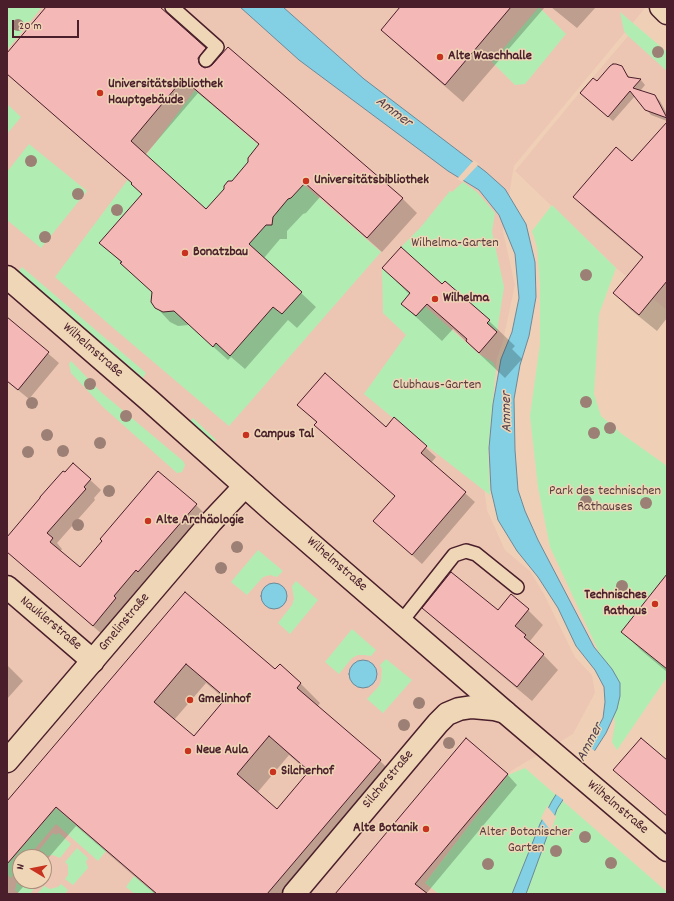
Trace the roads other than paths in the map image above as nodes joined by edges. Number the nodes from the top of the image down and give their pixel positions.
1 (172, 7) edge
2 (661, 7) edge
3 (667, 13) edge
4 (206, 60) dead end
5 (7, 277) edge
6 (245, 486) junction
7 (517, 587) dead end
8 (7, 588) edge
9 (401, 622) junction
10 (93, 661) junction
11 (505, 712) junction
12 (7, 761) edge
13 (667, 850) edge
14 (294, 894) edge

1 - 4 lane
2 - 3 main road
5 - 6 main road, Wilhelmstraße
6 - 9 main road, Wilhelmstraße
6 - 10 main road, Gmelinstraße
7 - 9 lane
8 - 10 main road, Nauklerstraße
9 - 11 main road, Wilhelmstraße
10 - 12 main road, Gmelinstraße
11 - 13 main road, Wilhelmstraße
11 - 14 main road, Silcherstraße

